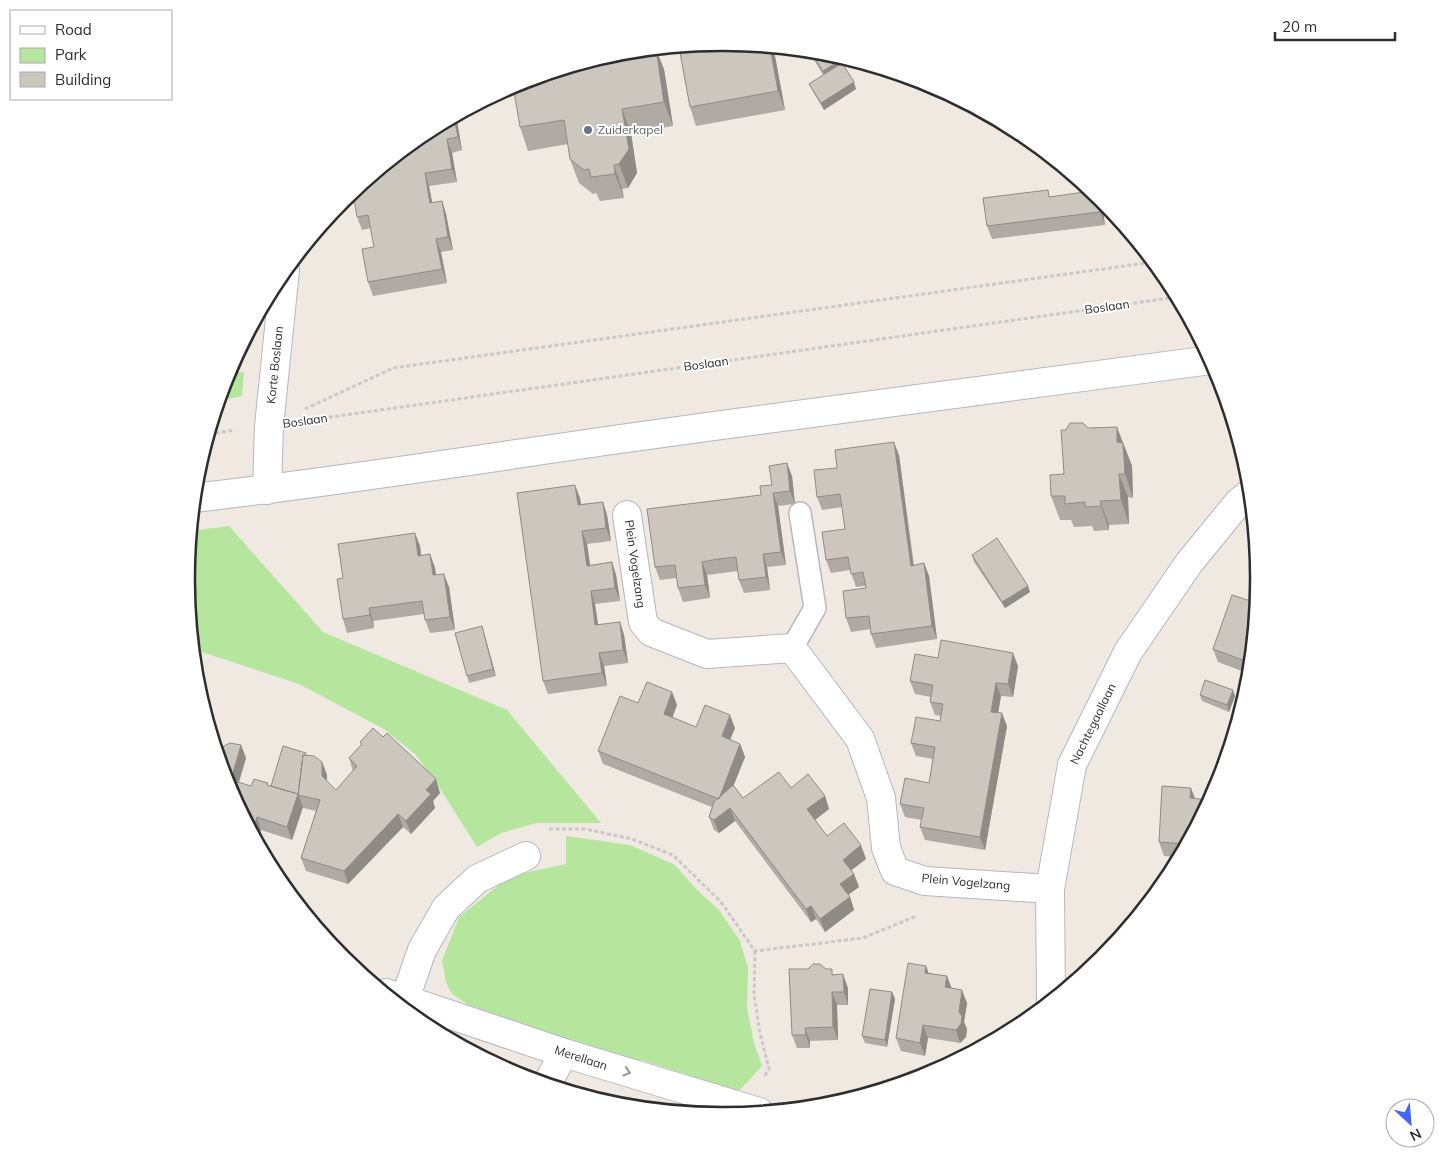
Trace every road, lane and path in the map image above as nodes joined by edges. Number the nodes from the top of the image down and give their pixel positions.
1 (1145, 263) edge
2 (283, 287) edge
3 (1169, 298) edge
4 (1203, 361) edge
5 (269, 426) junction
6 (267, 490) junction
7 (201, 497) edge
8 (1244, 498) edge
9 (800, 513) dead end
10 (627, 515) dead end
11 (792, 648) junction
12 (526, 856) joint
13 (926, 881) junction
14 (1050, 889) junction
15 (755, 951) junction
16 (1051, 992) edge
17 (397, 994) edge
18 (400, 997) edge
19 (564, 1053) junction
20 (550, 1078) edge
21 (741, 1106) edge
22 (750, 1106) edge

1 - 5 path, Boslaan
2 - 5 street, Korte Boslaan
3 - 5 path, Boslaan
4 - 6 street
5 - 6 street, Korte Boslaan
6 - 7 street
8 - 14 street, Nachtegaallaan
9 - 11 lane
10 - 11 street, Plein Vogelzang
11 - 13 street, Plein Vogelzang
12 - 15 path
12 - 17 street, Merellaan
13 - 14 street, Plein Vogelzang
13 - 15 path
14 - 16 street, Nachtegaallaan
15 - 22 path
18 - 19 street, Merellaan
19 - 20 street
19 -> 21 street, Merellaan

